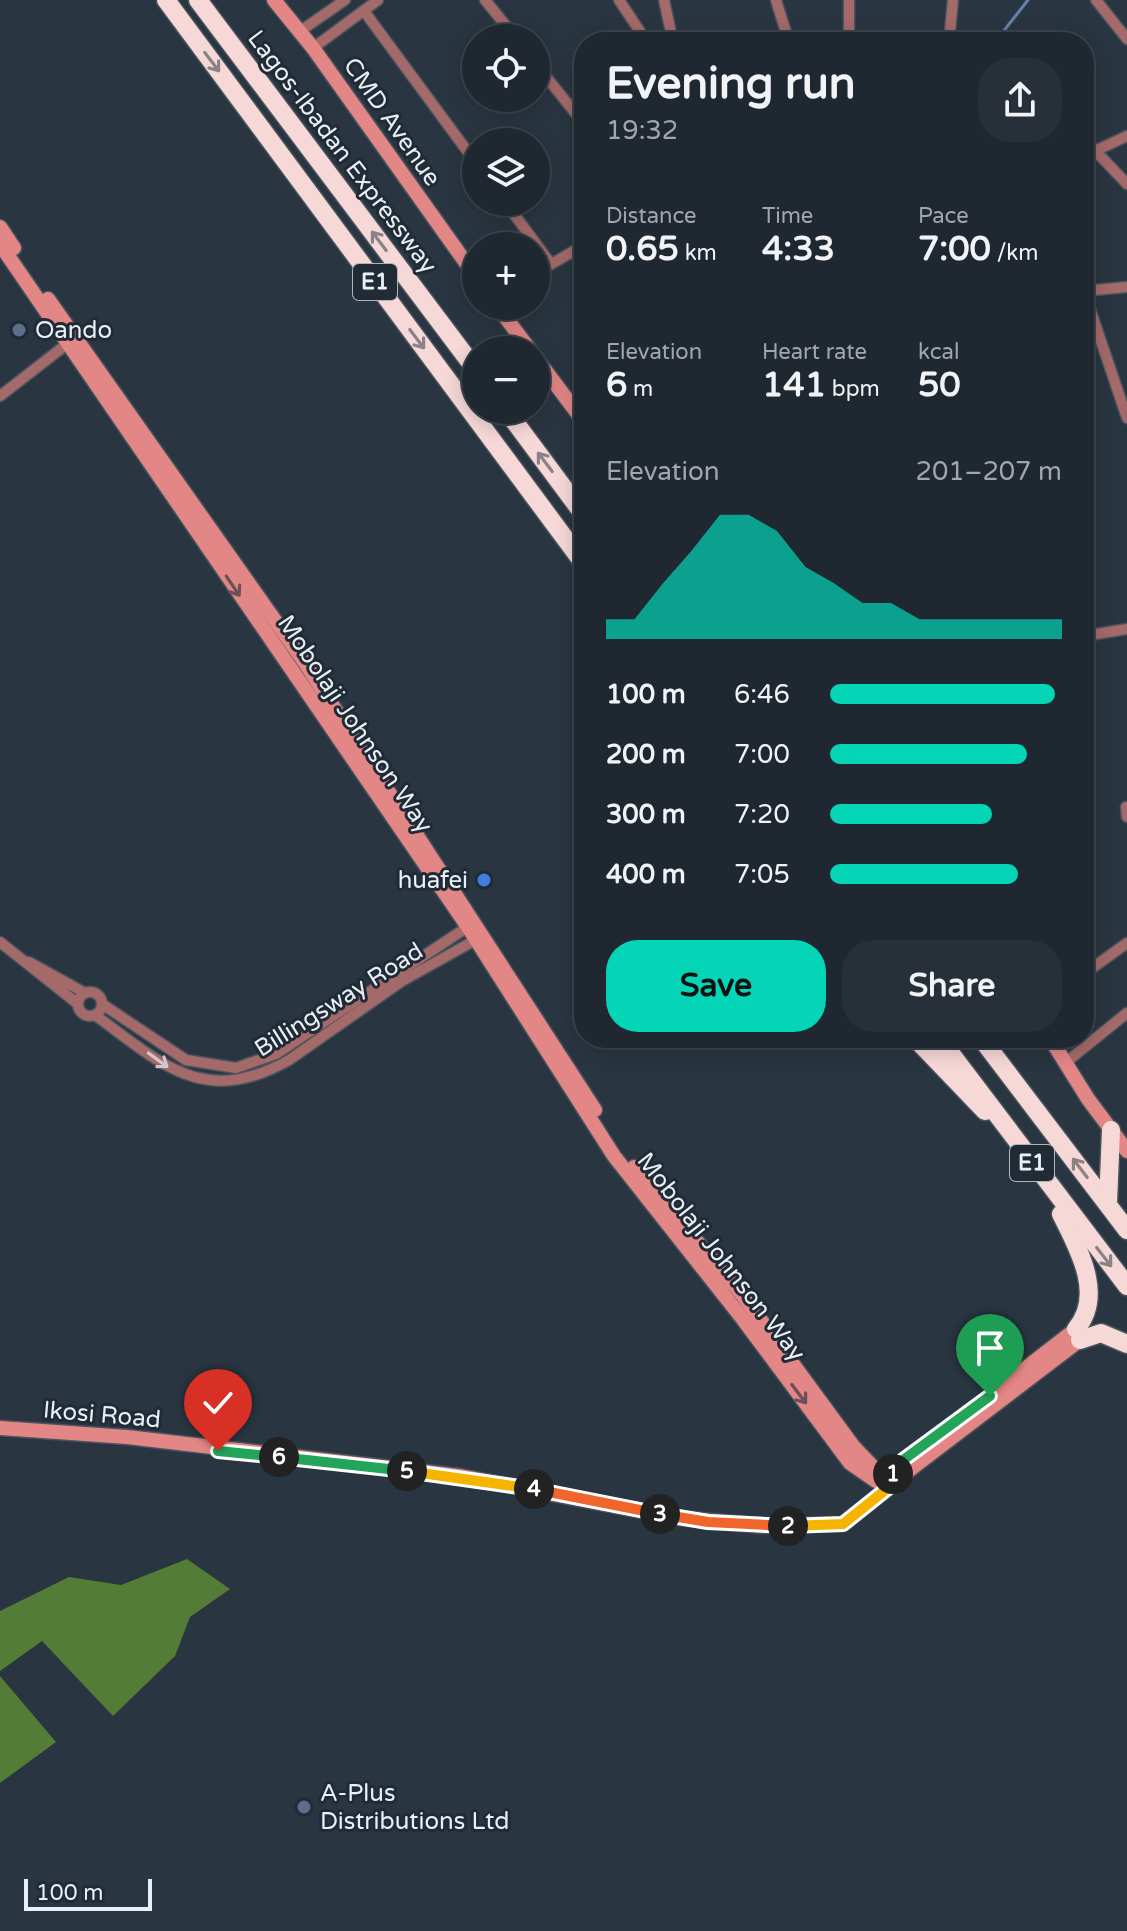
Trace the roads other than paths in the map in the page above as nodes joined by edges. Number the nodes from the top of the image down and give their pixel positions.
1 (166, 0) edge
2 (198, 0) edge
3 (274, 0) edge
4 (345, 0) edge
5 (378, 0) edge
6 (485, 0) edge
7 (619, 0) edge
8 (664, 0) edge
9 (776, 0) edge
10 (849, 0) edge
11 (953, 0) edge
12 (1096, 0) edge
13 (364, 11) junction
14 (505, 24) edge
15 (299, 32) junction
16 (640, 32) edge
17 (671, 32) edge
18 (786, 32) edge
19 (849, 32) edge
20 (950, 32) edge
21 (1127, 39) edge
22 (313, 48) junction
23 (550, 82) edge
24 (574, 112) edge
25 (1127, 136) edge
26 (462, 144) edge
27 (1095, 151) joint
28 (1127, 184) edge
29 (515, 216) edge
30 (0, 227) edge
31 (0, 244) edge
32 (574, 251) edge
33 (462, 257) edge
34 (551, 264) joint
35 (1127, 287) edge
36 (1094, 290) edge
37 (1094, 321) edge
38 (67, 344) junction
39 (462, 351) edge
40 (550, 377) edge
41 (0, 396) edge
42 (574, 409) edge
43 (1127, 418) edge
44 (516, 424) edge
45 (574, 502) edge
46 (574, 551) edge
47 (1127, 629) edge
48 (1094, 634) edge
49 (476, 931) junction
50 (0, 942) edge
51 (1127, 943) edge
52 (24, 959) junction
53 (1094, 967) edge
54 (85, 993) junction
55 (78, 1004) junction
56 (102, 1004) junction
57 (1127, 1013) edge
58 (95, 1015) junction
59 (1094, 1040) edge
60 (924, 1048) edge
61 (946, 1048) edge
62 (989, 1048) edge
63 (1056, 1048) edge
64 (1084, 1048) edge
65 (1065, 1063) junction
66 (1005, 1126) junction
67 (1111, 1130) junction
68 (1127, 1151) edge
69 (1045, 1179) junction
70 (1108, 1203) junction
71 (1127, 1230) edge
72 (1127, 1286) edge
73 (1078, 1335) junction
74 (1127, 1344) edge
75 (0, 1428) edge
76 (867, 1477) junction
77 (892, 1478) junction
78 (860, 1509) junction

1 -> 46 highway, Lagos-Ibadan Expressway / E1
39 -> 2 highway, Lagos-Ibadan Expressway / E1
3 - 15 street, CMD Avenue
4 - 15 street
5 - 13 street
6 - 14 street
7 - 16 street
8 - 17 street
9 - 18 street
10 - 19 street
11 - 20 street
12 - 21 street
13 - 22 street
13 - 26 street
15 - 22 street, CMD Avenue
22 - 33 street, CMD Avenue
23 - 24 street
25 - 27 street
27 - 28 street
29 - 34 street
30 - 49 street, Mobolaji Johnson Way
31 - 38 street, Mobolaji Johnson Way
32 - 34 street
35 - 36 street
37 - 43 street
38 - 41 street
38 -> 49 street, Mobolaji Johnson Way
40 - 42 street
45 -> 44 highway
47 - 48 street
49 - 56 street, Billingsway Road
58 -> 49 street, Billingsway Road
49 - 76 street, Mobolaji Johnson Way
49 -> 76 street, Mobolaji Johnson Way
50 - 52 street
51 - 53 street
52 - 54 street
52 - 55 street
54 - 55 street
54 - 56 street
55 - 58 street
56 - 58 street
57 - 59 street
60 - 66 highway
61 - 66 highway, E1
70 -> 62 highway, E1
63 - 65 street
64 - 65 street
65 - 67 street
66 - 69 highway, E1
67 - 68 street
67 - 70 highway
69 -> 72 highway, E1
69 - 73 highway
70 - 71 highway, E1
73 - 74 highway
73 - 77 street
73 - 77 street
75 - 78 street, Ikosi Road
76 - 77 street
76 - 78 street
77 - 78 street, Ikosi Road

